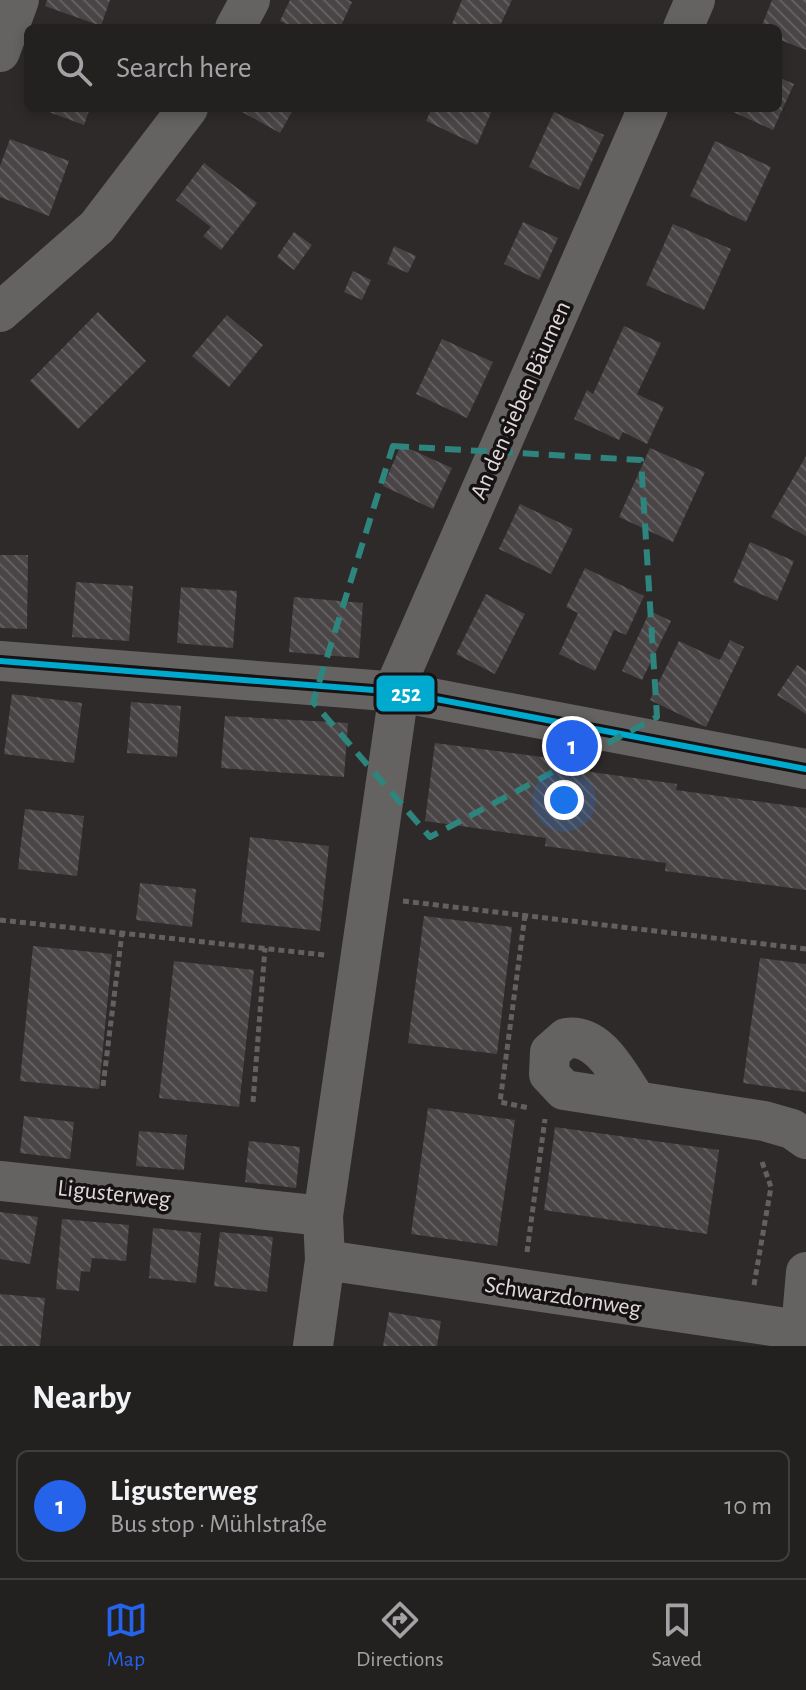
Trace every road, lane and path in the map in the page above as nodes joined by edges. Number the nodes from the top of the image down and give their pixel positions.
1 (19, 0) edge
2 (250, 0) edge
3 (695, 0) edge
4 (237, 24) edge
5 (685, 24) edge
6 (0, 52) edge
7 (185, 112) edge
8 (646, 112) edge
9 (0, 312) edge
10 (0, 661) edge
11 (396, 692) junction
12 (806, 769) edge
13 (371, 898) junction
14 (0, 920) edge
15 (122, 933) junction
16 (265, 948) junction
17 (806, 949) edge
18 (363, 960) junction
19 (103, 1086) dead end
20 (636, 1100) dead end
21 (253, 1102) dead end
22 (806, 1139) edge
23 (755, 1152) dead end
24 (0, 1181) edge
25 (323, 1216) junction
26 (325, 1260) junction
27 (806, 1272) edge
28 (747, 1323) junction
29 (803, 1331) edge
30 (697, 1332) edge
31 (313, 1346) edge

1 - 6 street
2 - 4 street
3 - 5 street
7 - 9 street
8 - 11 street, An den sieben Bäumen
10 - 11 street
11 - 12 street
11 - 13 street
13 - 17 path
13 - 18 street
14 - 15 path
15 - 16 path
15 - 19 path
16 - 18 path
16 - 21 path
18 - 25 street
20 - 22 street
23 - 28 path
24 - 25 street, Ligusterweg
25 - 26 street
26 - 30 street, Schwarzdornweg
26 - 31 street
27 - 29 street, Schwarzdornweg
28 - 29 street, Schwarzdornweg
28 - 30 street, Schwarzdornweg

